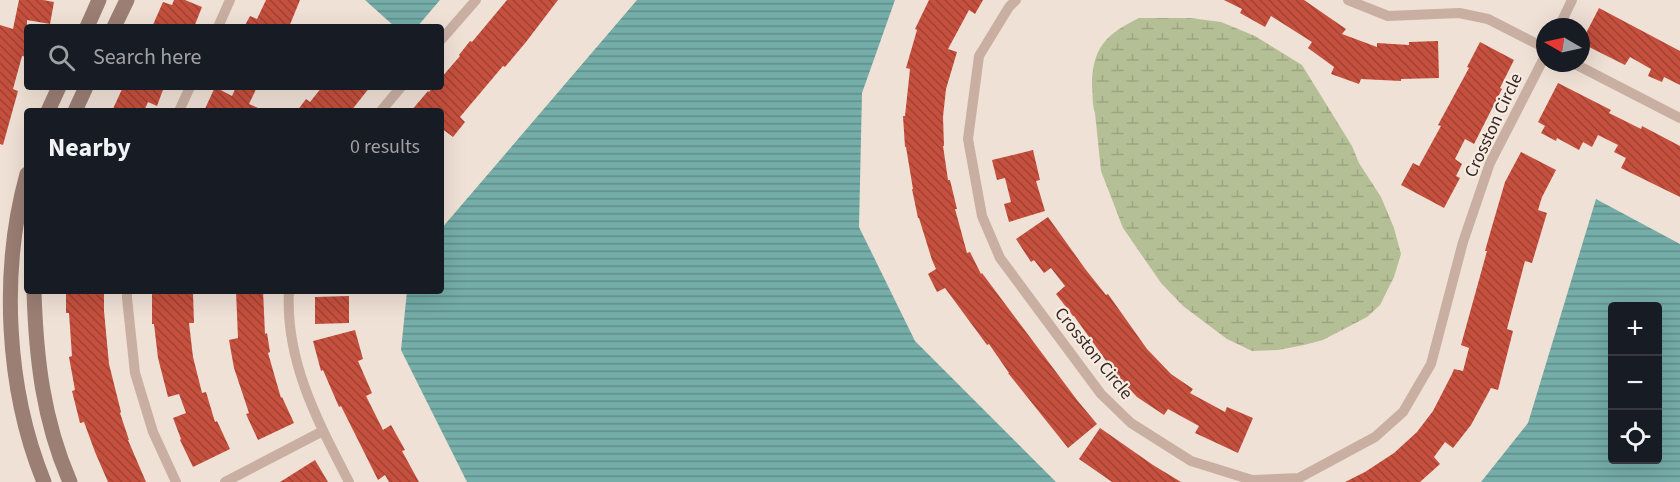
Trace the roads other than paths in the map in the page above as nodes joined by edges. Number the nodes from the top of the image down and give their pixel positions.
1 (99, 0) edge
2 (127, 0) edge
3 (231, 0) edge
4 (476, 0) edge
5 (1016, 0) edge
6 (1348, 0) edge
7 (1572, 0) edge
8 (1563, 18) edge
9 (88, 24) edge
10 (115, 24) edge
11 (219, 24) edge
12 (444, 37) edge
13 (1536, 43) edge
14 (1590, 71) edge
15 (1537, 72) edge
16 (58, 90) edge
17 (85, 90) edge
18 (189, 90) edge
19 (398, 90) edge
20 (49, 108) edge
21 (76, 108) edge
22 (180, 108) edge
23 (384, 108) edge
24 (1680, 118) edge
25 (24, 189) edge
26 (34, 294) edge
27 (128, 294) edge
28 (289, 294) edge
29 (323, 431) junction
30 (44, 482) edge
31 (70, 482) edge
32 (176, 482) edge
33 (225, 482) edge
34 (349, 482) edge

1 - 9 street
2 - 10 street
3 - 11 street
4 - 12 street
5 - 15 street, Crosston Circle
6 - 13 street
7 - 8 street
14 - 24 street
16 - 20 street
17 - 21 street
18 - 22 street
19 - 23 street
25 - 30 street
26 - 31 street
27 - 32 street
28 - 29 street
29 - 33 street
29 - 34 street

